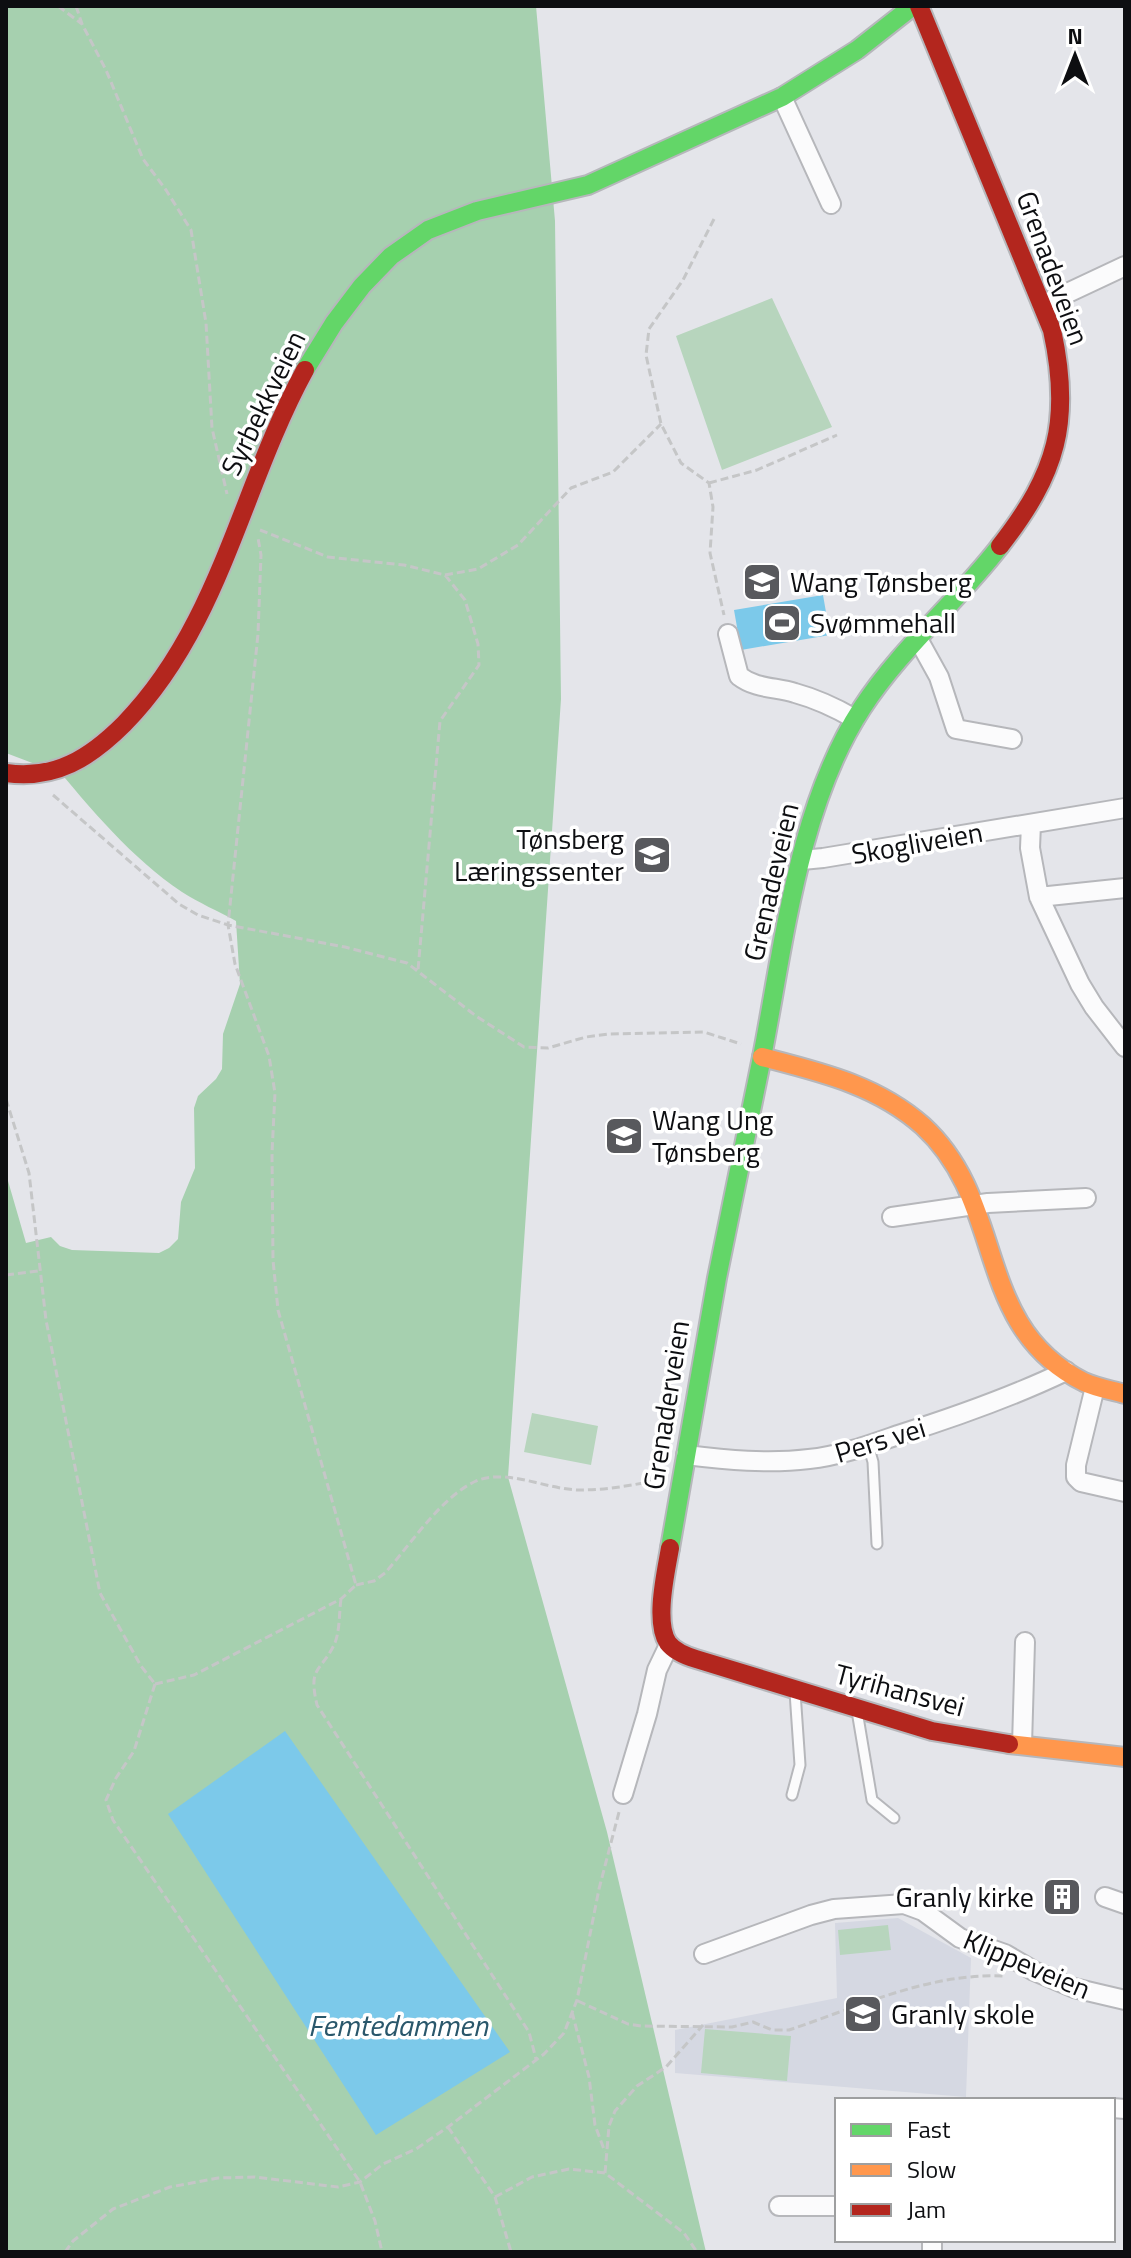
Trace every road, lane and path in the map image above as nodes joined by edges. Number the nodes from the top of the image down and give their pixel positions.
1 (58, 6) edge
2 (76, 6) edge
3 (916, 6) edge
4 (82, 24) junction
5 (782, 97) junction
6 (831, 204) dead end
7 (714, 219) dead end
8 (1125, 266) edge
9 (1042, 305) junction
10 (661, 424) junction
11 (837, 435) dead end
12 (709, 483) junction
13 (240, 517) junction
14 (445, 575) junction
15 (728, 634) joint
16 (918, 639) junction
17 (855, 719) junction
18 (1012, 739) dead end
19 (6, 773) edge
20 (37, 777) junction
21 (1125, 808) edge
22 (1031, 824) junction
23 (802, 860) junction
24 (1125, 888) edge
25 (1039, 897) junction
26 (228, 925) junction
27 (418, 972) junction
28 (1125, 1047) edge
29 (762, 1057) junction
30 (6, 1099) edge
31 (1086, 1198) dead end
32 (975, 1205) junction
33 (892, 1217) dead end
34 (39, 1271) junction
35 (6, 1275) edge
36 (1066, 1371) junction
37 (1095, 1387) junction
38 (1125, 1394) edge
39 (868, 1445) junction
40 (686, 1455) junction
41 (683, 1475) junction
42 (1125, 1492) edge
43 (877, 1544) dead end
44 (356, 1585) junction
45 (341, 1599) junction
46 (1025, 1642) dead end
47 (669, 1645) junction
48 (155, 1684) junction
49 (795, 1689) junction
50 (856, 1708) junction
51 (1022, 1745) junction
52 (1125, 1757) edge
53 (623, 1794) joint
54 (792, 1795) dead end
55 (894, 1818) dead end
56 (1105, 1897) dead end
57 (1125, 1904) edge
58 (704, 1954) dead end
59 (1007, 1976) dead end
60 (577, 2000) junction
61 (1125, 2000) edge
62 (572, 2012) junction
63 (703, 2025) junction
64 (536, 2059) junction
65 (448, 2127) junction
66 (605, 2152) junction
67 (605, 2173) junction
68 (360, 2182) junction
69 (495, 2197) junction
70 (779, 2206) dead end
71 (835, 2206) edge
72 (65, 2252) edge
73 (382, 2252) edge
74 (511, 2252) edge
75 (697, 2252) edge

1 - 4 path
2 - 4 path
3 - 5 street, Syrbekkveien
3 - 9 street, Grenadeveien
4 - 13 path
5 - 6 street
5 - 13 street, Syrbekkveien
7 - 10 path
8 - 9 street
9 - 16 street, Grenadeveien
10 - 12 path
10 - 14 path
11 - 12 path
12 - 15 path
13 - 20 street, Syrbekkveien
14 - 26 path
14 - 27 path
15 - 17 street
16 - 17 street, Grenadeveien
16 - 18 street
17 - 23 street, Grenadeveien
19 - 20 street, Syrbekkveien
20 - 26 path
21 - 22 street, Skogliveien
22 - 23 street, Skogliveien
22 - 25 street
23 - 29 street, Grenadeveien
24 - 25 street
25 - 28 street
26 - 27 path
26 - 44 path
27 - 29 path
29 - 32 street
29 - 40 street, Grenaderveien
30 - 34 path
31 - 32 street
32 - 33 street
32 - 36 street
34 - 35 path
34 - 48 path
36 - 37 street
36 - 39 street, Pers vei
37 - 38 street
37 - 42 street
39 - 40 street, Pers vei
39 - 43 lane
40 - 41 street, Grenaderveien
41 - 44 path
41 - 47 street, Grenaderveien
44 - 45 path
45 - 48 path
45 - 64 path
46 - 51 street
47 - 49 street, Tyrihansvei
47 - 53 street, Grenaderveien
48 - 68 path
49 - 50 street, Tyrihansvei
49 - 54 lane
50 - 51 street, Tyrihansvei
50 - 55 lane
51 - 52 street, Tyrihansvei
53 - 60 path
56 - 57 street
58 - 61 street, Klippeveien
59 - 63 path
60 - 62 path
60 - 63 path
62 - 64 path
62 - 66 path
63 - 66 path
64 - 65 path
65 - 68 path
65 - 69 path
66 - 67 path
67 - 69 path
67 - 75 path
68 - 72 path
68 - 73 path
69 - 74 path
70 - 71 street

